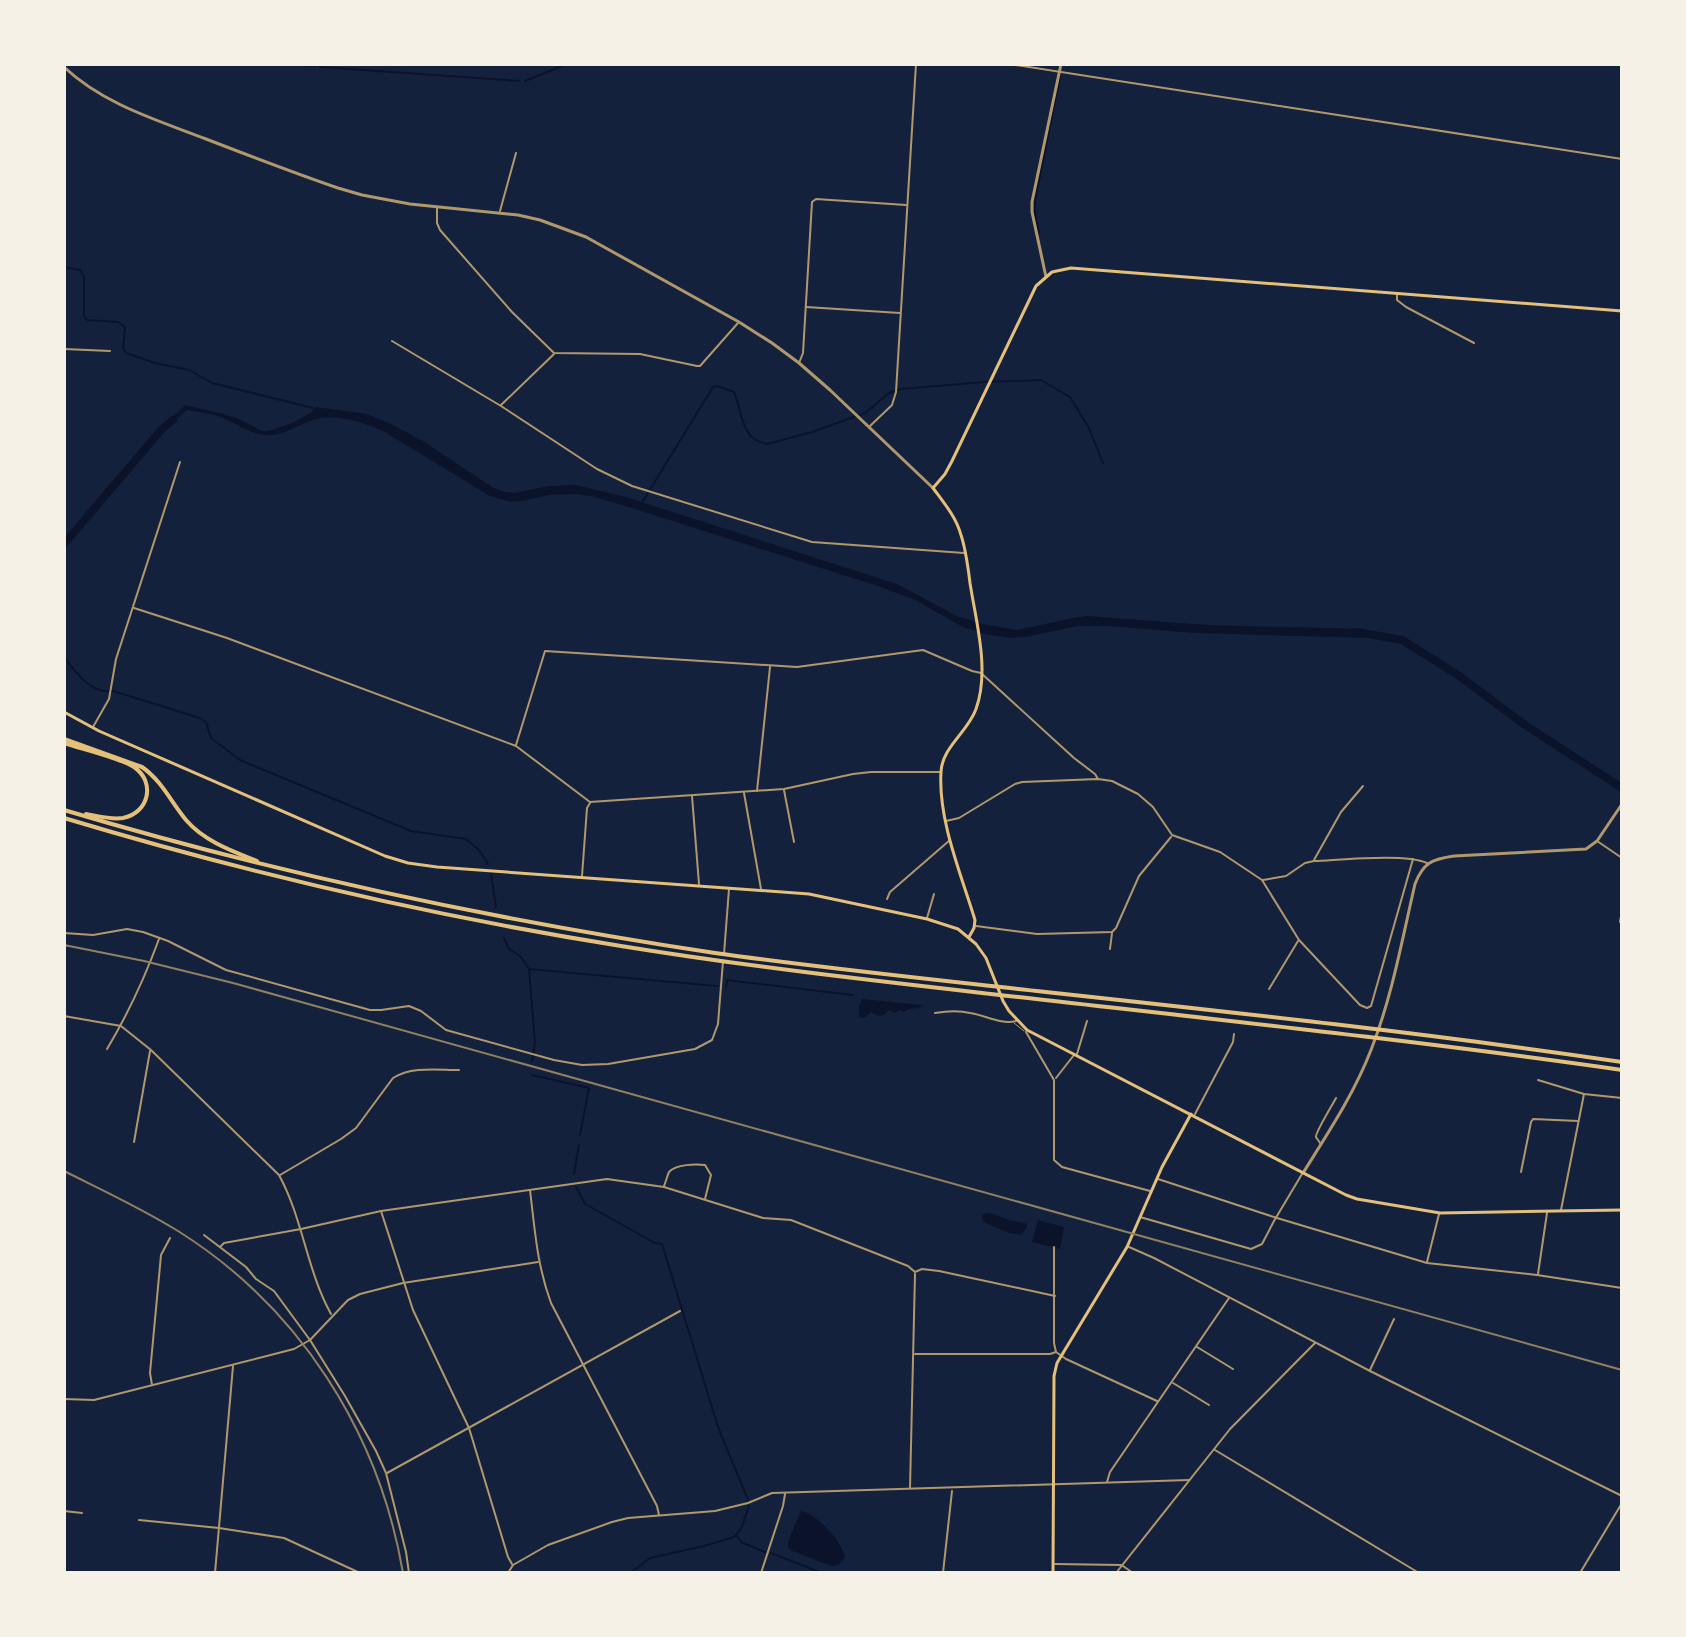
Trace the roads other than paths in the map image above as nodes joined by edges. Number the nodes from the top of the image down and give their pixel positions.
1 (916, 64) edge
2 (1009, 64) edge
3 (1061, 64) edge
4 (64, 67) edge
5 (1059, 71) junction
6 (516, 153) dead end
7 (1622, 159) edge
8 (907, 205) junction
9 (437, 207) junction
10 (499, 212) junction
11 (1046, 277) junction
12 (1397, 294) junction
13 (806, 307) junction
14 (1622, 311) edge
15 (901, 313) junction
16 (739, 322) junction
17 (392, 341) dead end
18 (1474, 343) dead end
19 (64, 349) edge
20 (110, 351) dead end
21 (554, 353) junction
22 (799, 363) junction
23 (501, 406) junction
24 (868, 428) junction
25 (180, 462) dead end
26 (933, 488) junction
27 (965, 553) junction
28 (134, 608) junction
29 (770, 667) junction
30 (981, 673) junction
31 (64, 712) edge
32 (92, 728) junction
33 (65, 743) edge
34 (516, 746) junction
35 (941, 772) junction
36 (1098, 779) junction
37 (1363, 786) dead end
38 (784, 789) junction
39 (757, 792) junction
40 (744, 793) junction
41 (692, 796) junction
42 (590, 802) junction
43 (1622, 804) edge
44 (64, 810) edge
45 (65, 818) edge
46 (946, 821) junction
47 (1172, 835) junction
48 (950, 840) junction
49 (1597, 841) junction
50 (794, 842) dead end
51 (1622, 858) edge
52 (1413, 859) junction
53 (1314, 861) junction
54 (1428, 864) junction
55 (270, 867) junction
56 (582, 877) junction
57 (1262, 880) junction
58 (699, 886) junction
59 (729, 888) junction
60 (761, 890) junction
61 (934, 894) dead end
62 (887, 899) dead end
63 (1622, 911) edge
64 (927, 919) junction
65 (1622, 922) edge
66 (975, 926) junction
67 (1112, 932) junction
68 (64, 933) edge
69 (159, 937) junction
70 (969, 937) junction
71 (1299, 940) junction
72 (1110, 949) dead end
73 (1269, 989) dead end
74 (935, 1013) dead end
75 (64, 1016) edge
76 (1087, 1021) dead end
77 (1015, 1022) junction
78 (121, 1026) junction
79 (1026, 1031) junction
80 (1234, 1034) dead end
81 (712, 1040) junction
82 (717, 1046) dead end
83 (107, 1049) dead end
84 (151, 1050) junction
85 (1076, 1055) junction
86 (1622, 1062) edge
87 (459, 1070) dead end
88 (1622, 1070) edge
89 (1054, 1080) junction
90 (1538, 1080) dead end
91 (1584, 1094) junction
92 (1336, 1098) dead end
93 (1622, 1098) edge
94 (1192, 1115) junction
95 (1578, 1121) junction
96 (134, 1142) dead end
97 (1321, 1144) junction
98 (1521, 1172) dead end
99 (1303, 1173) junction
100 (279, 1175) junction
101 (1156, 1179) junction
102 (664, 1187) junction
103 (530, 1189) junction
104 (1151, 1192) junction
105 (705, 1200) junction
106 (1622, 1210) edge
107 (381, 1211) junction
108 (1561, 1211) junction
109 (1547, 1212) junction
110 (1440, 1213) junction
111 (1140, 1217) junction
112 (1277, 1218) junction
113 (301, 1229) junction
114 (204, 1235) dead end
115 (170, 1238) dead end
116 (221, 1246) junction
117 (1054, 1247) dead end
118 (1127, 1247) junction
119 (538, 1262) junction
120 (1427, 1263) junction
121 (915, 1272) junction
122 (1537, 1275) junction
123 (403, 1283) junction
124 (1622, 1288) edge
125 (1055, 1296) junction
126 (1229, 1298) junction
127 (680, 1311) dead end
128 (332, 1315) junction
129 (1394, 1319) dead end
130 (310, 1340) junction
131 (1315, 1342) junction
132 (1196, 1347) junction
133 (1056, 1352) junction
134 (913, 1354) junction
135 (1061, 1355) junction
136 (233, 1365) junction
137 (582, 1365) junction
138 (1233, 1369) dead end
139 (1370, 1371) junction
140 (1172, 1382) junction
141 (152, 1386) junction
142 (64, 1399) edge
143 (1158, 1402) junction
144 (1209, 1405) dead end
145 (469, 1428) junction
146 (1214, 1449) junction
147 (386, 1473) junction
148 (1189, 1480) junction
149 (1107, 1483) junction
150 (1053, 1484) junction
151 (953, 1488) junction
152 (910, 1489) junction
153 (786, 1493) junction
154 (1622, 1496) edge
155 (1622, 1503) edge
156 (64, 1511) edge
157 (82, 1513) dead end
158 (659, 1515) junction
159 (139, 1520) dead end
160 (219, 1528) junction
161 (1053, 1564) junction
162 (513, 1565) junction
163 (1122, 1565) junction
164 (215, 1573) edge
165 (360, 1573) edge
166 (409, 1573) edge
167 (508, 1573) edge
168 (761, 1573) edge
169 (943, 1573) edge
170 (1053, 1573) edge
171 (1116, 1573) edge
172 (1133, 1573) edge
173 (1419, 1573) edge
174 (1580, 1573) edge

1 - 8 street
2 - 5 street
3 - 5 street
4 - 9 street
5 - 7 street
5 - 11 street
6 - 10 street
8 - 13 street
8 - 15 street
9 - 10 street
9 - 21 street
10 - 16 street
11 - 12 main road
11 - 26 main road
12 - 14 main road
12 - 18 street
13 - 15 street
13 - 22 street
15 - 24 street
16 - 21 street
16 - 22 street
17 - 23 street
19 - 20 street
21 - 23 street
22 - 24 street
23 - 27 street
24 - 26 street
25 - 28 street
26 - 27 main road
27 - 30 main road
28 - 32 street
28 - 34 street
29 - 30 street
29 - 34 street
29 - 39 street
30 - 35 main road
30 - 36 street
31 - 32 main road
32 - 56 main road
33 - 44 highway
33 - 55 highway
34 - 42 street
35 - 38 street
35 - 46 main road
36 - 46 street
36 - 47 street
37 - 53 street
38 - 39 street
38 - 50 street
39 - 40 street
40 - 41 street
40 - 60 street
41 - 42 street
41 - 58 street
42 - 56 street
43 - 49 street
44 - 55 highway
45 - 88 highway
46 - 48 main road
47 - 57 street
47 - 67 street
48 - 62 street
48 - 66 main road
49 - 51 street
49 - 54 street
52 - 53 street
52 - 54 street
52 - 71 street
53 - 57 street
54 - 97 street
55 - 86 highway
56 - 58 main road
57 - 71 street
58 - 59 main road
59 - 60 main road
59 - 81 street
60 - 64 main road
61 - 64 street
63 - 65 street
64 - 70 main road
66 - 67 street
66 - 70 main road
67 - 72 street
68 - 69 street
69 - 78 street
69 - 81 street
70 - 77 main road
71 - 73 street
74 - 77 street
75 - 78 street
76 - 85 street
77 - 79 main road
78 - 83 street
78 - 84 street
79 - 85 main road
79 - 89 street
80 - 94 street
81 - 82 lane
84 - 96 street
84 - 100 street
85 - 89 street
85 - 94 main road
87 - 100 street
89 - 104 street
90 - 91 street
91 - 93 street
91 - 95 street
92 - 97 street
94 - 99 main road
94 - 101 main road
95 - 98 street
95 - 108 street
97 - 99 street
99 - 110 main road
99 - 112 street
100 - 113 street
101 - 104 main road
101 - 112 street
102 - 103 street
102 - 105 street
102 - 105 street
103 - 107 street
103 - 119 street
104 - 111 main road
105 - 121 street
106 - 108 main road
107 - 113 street
107 - 123 street
108 - 109 main road
109 - 110 main road
109 - 122 street
110 - 120 street
111 - 112 street
111 - 118 main road
112 - 120 street
113 - 116 street
113 - 128 street
114 - 116 street
115 - 141 street
116 - 130 street
117 - 125 street
118 - 126 street
118 - 135 main road
119 - 123 street
119 - 137 street
120 - 122 street
121 - 125 street
121 - 134 street
122 - 124 street
123 - 128 street
123 - 145 street
125 - 133 street
126 - 131 street
126 - 132 street
127 - 137 street
128 - 130 street
129 - 139 street
130 - 136 street
130 - 147 street
131 - 139 street
131 - 146 street
132 - 138 street
132 - 140 street
133 - 134 street
133 - 135 street
134 - 152 street
135 - 143 street
135 - 150 main road
136 - 141 street
136 - 160 street
137 - 145 street
137 - 158 street
139 - 154 street
140 - 143 street
140 - 144 street
141 - 142 street
143 - 149 street
145 - 147 street
145 - 162 street
146 - 148 street
146 - 173 street
147 - 166 street
148 - 149 street
148 - 163 street
149 - 150 street
150 - 151 street
150 - 161 main road
151 - 152 street
151 - 169 street
152 - 153 street
153 - 158 street
153 - 168 street
155 - 174 street
156 - 157 street
158 - 162 street
159 - 160 street
160 - 164 street
160 - 165 street
161 - 163 street
161 - 170 main road
162 - 167 street
163 - 171 street
163 - 172 street

